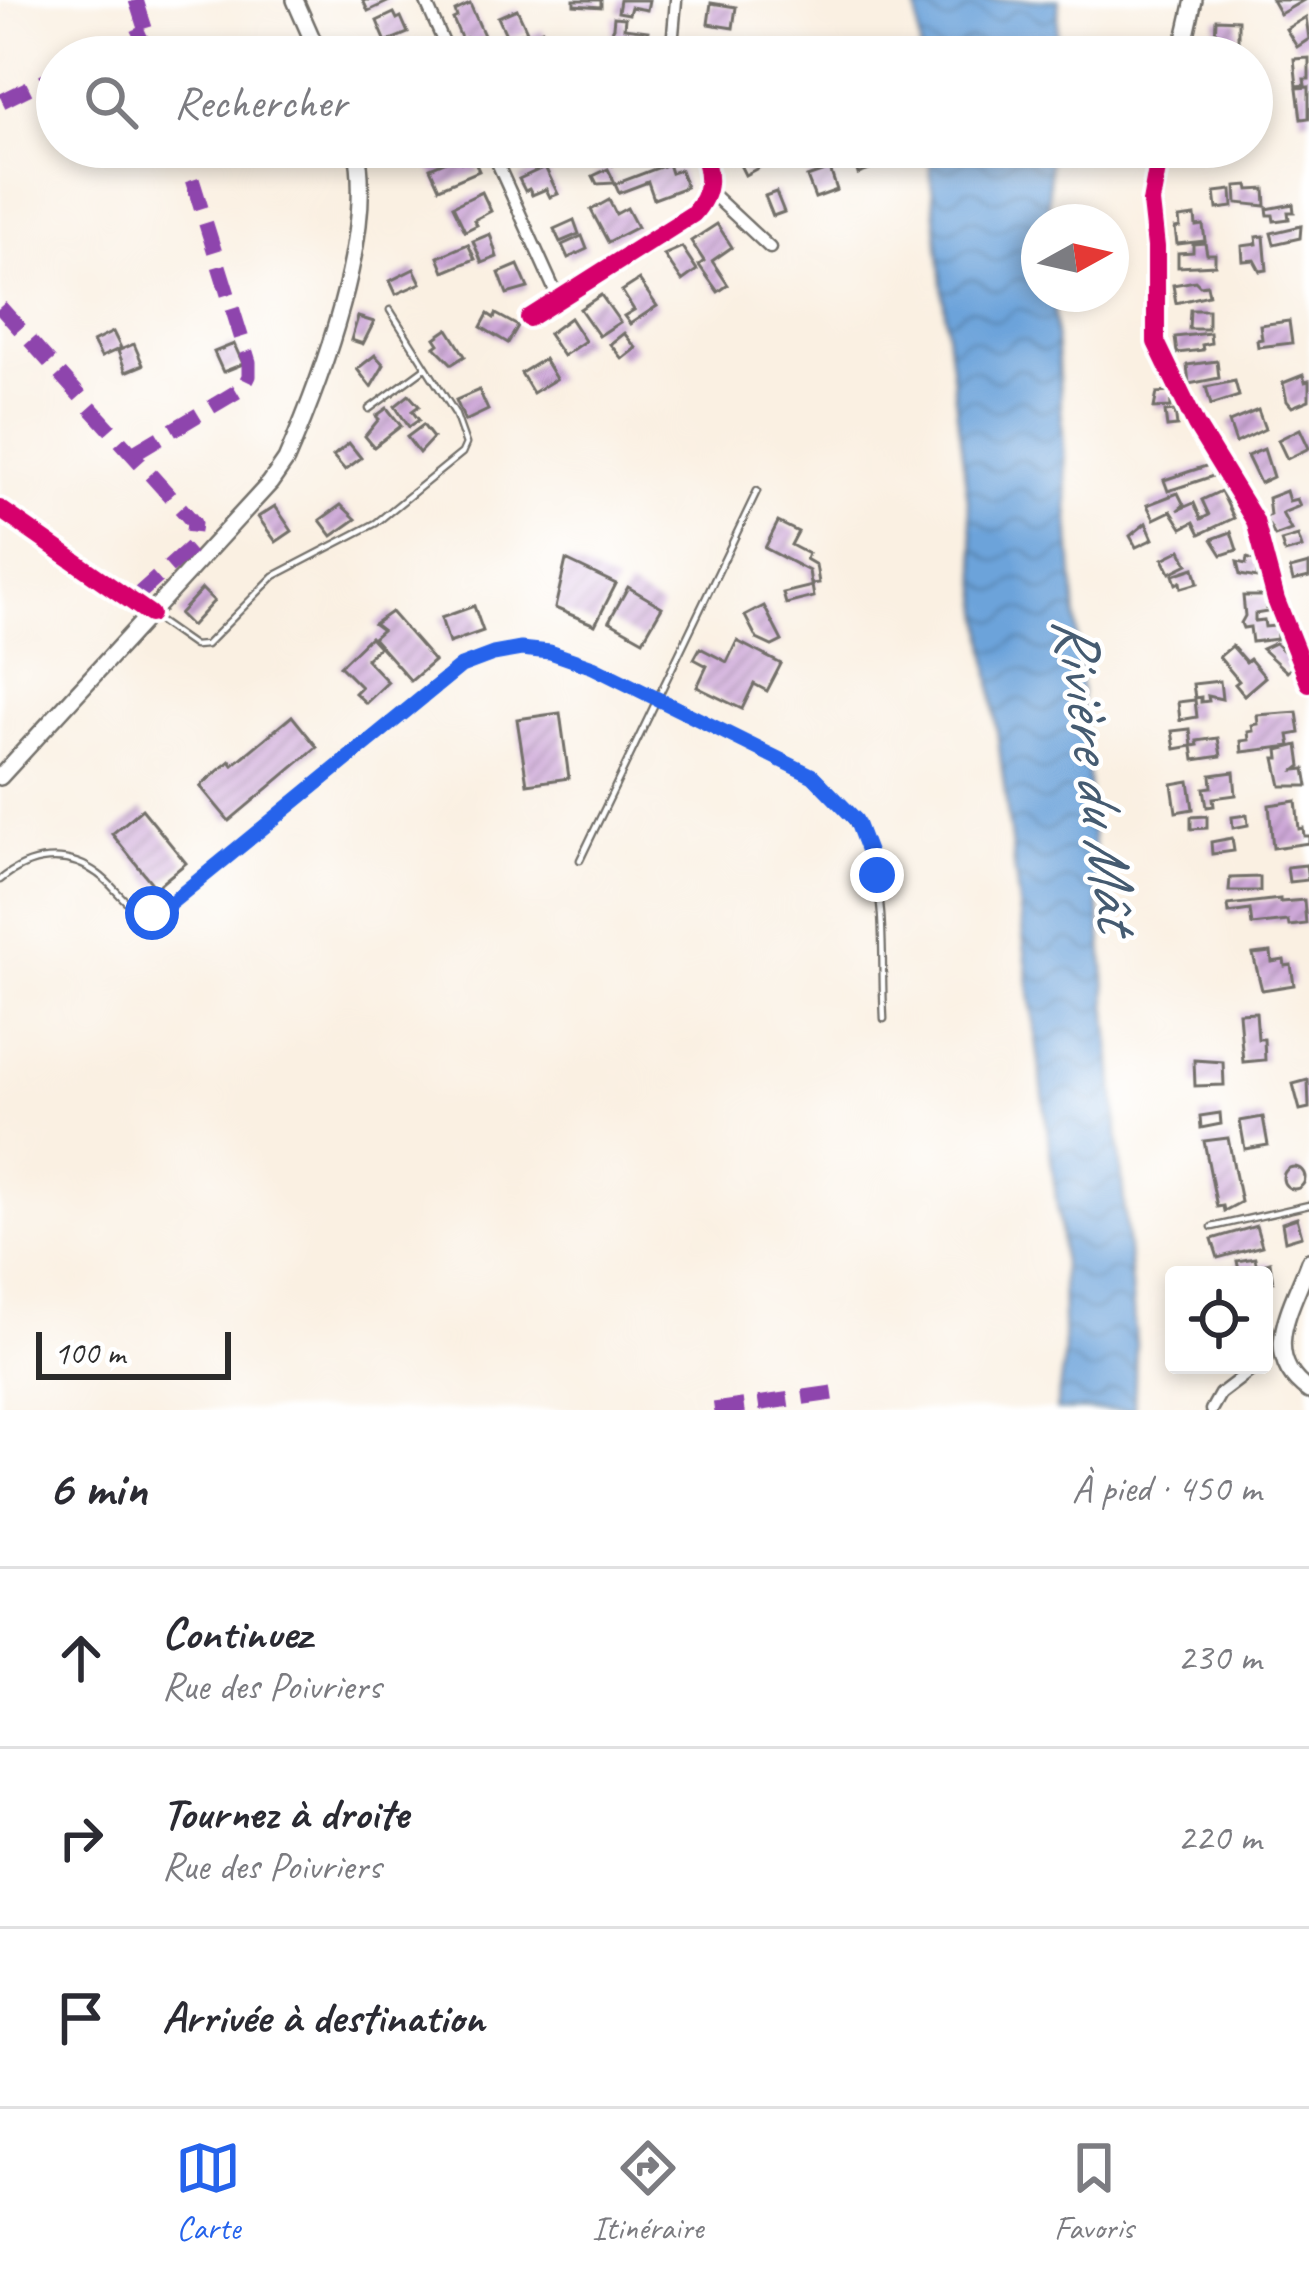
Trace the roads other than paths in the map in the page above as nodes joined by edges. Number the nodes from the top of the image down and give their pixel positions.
1 (295, 0) edge
2 (424, 0) edge
3 (676, 0) edge
4 (1194, 0) edge
5 (311, 36) edge
6 (440, 36) edge
7 (673, 36) edge
8 (1186, 36) edge
9 (358, 168) edge
10 (499, 168) edge
11 (707, 168) edge
12 (1157, 168) edge
13 (709, 191) junction
14 (770, 248) dead end
15 (559, 300) junction
16 (390, 310) dead end
17 (529, 318) dead end
18 (425, 368) junction
19 (369, 409) dead end
20 (757, 491) dead end
21 (0, 509) edge
22 (149, 614) junction
23 (1309, 683) edge
24 (658, 701) junction
25 (0, 776) edge
26 (580, 860) dead end
27 (0, 880) edge
28 (884, 1019) dead end
29 (1309, 1205) edge
30 (1212, 1227) dead end
31 (1309, 1261) edge
32 (1281, 1357) junction
33 (1273, 1360) edge
34 (1244, 1374) edge
35 (1309, 1391) edge
36 (1210, 1410) edge

1 - 5 main road
2 - 6 street
3 - 7 street
4 - 8 main road
9 - 22 main road
10 - 15 street
11 - 13 street
12 - 23 main road
13 - 14 street
13 - 15 street
15 - 17 street
16 - 18 lane
18 - 19 lane
18 - 22 lane
20 - 24 lane
21 - 22 street
22 - 25 main road
24 - 26 lane
24 - 27 lane
24 - 28 lane
29 - 30 lane
31 - 32 main road
32 - 33 street
32 - 35 main road
34 - 36 street

